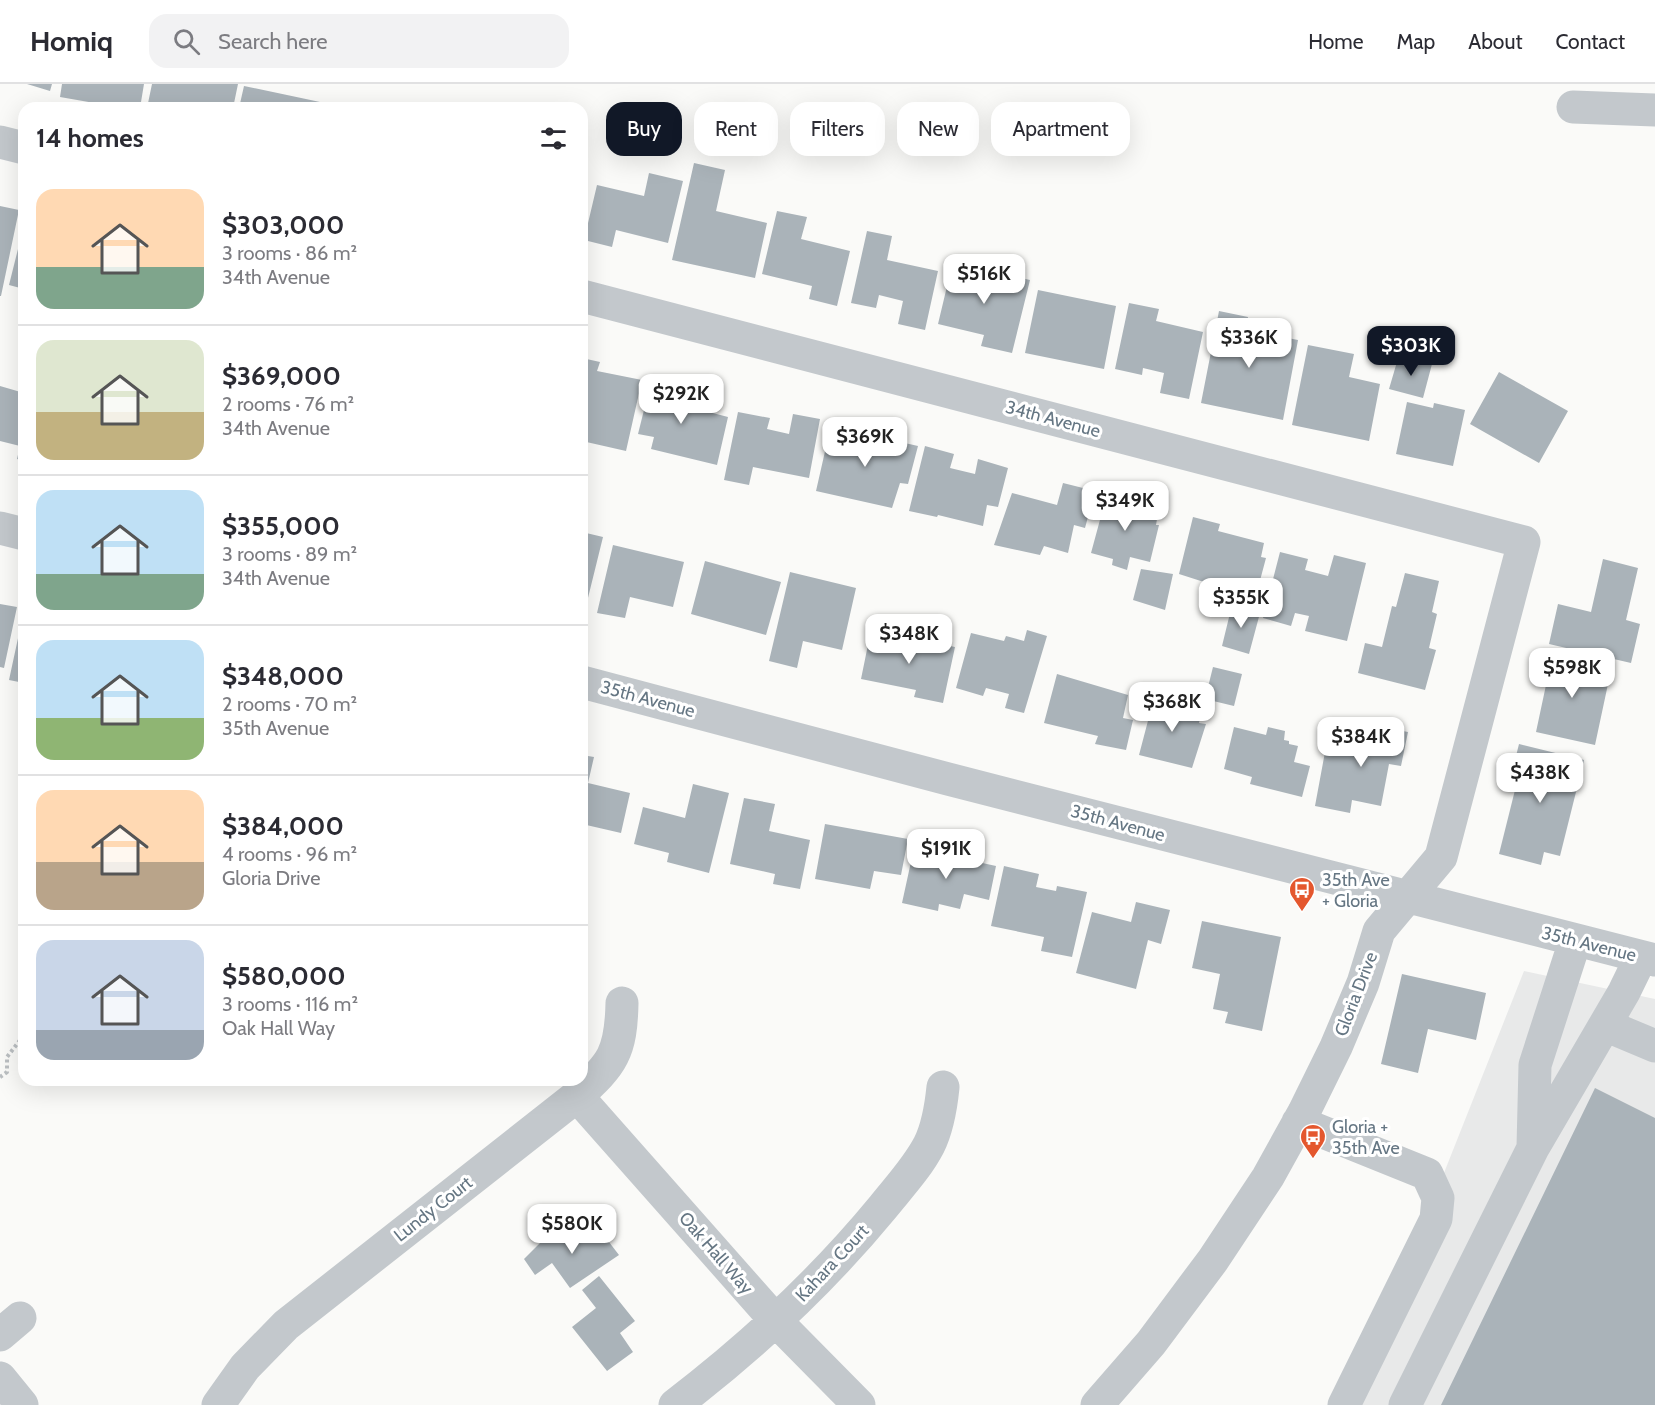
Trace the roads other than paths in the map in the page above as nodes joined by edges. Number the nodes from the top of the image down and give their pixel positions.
1 (1573, 107) dead end
2 (1655, 110) edge
3 (0, 142) edge
4 (18, 146) edge
5 (588, 298) edge
6 (0, 528) edge
7 (18, 532) edge
8 (1524, 542) joint
9 (588, 684) edge
10 (1408, 898) junction
11 (1575, 941) junction
12 (1648, 959) edge
13 (622, 1003) dead end
14 (1605, 1025) junction
15 (1655, 1046) edge
16 (943, 1088) dead end
17 (578, 1096) junction
18 (1298, 1122) junction
19 (1533, 1148) junction
20 (776, 1321) junction
21 (0, 1378) edge
22 (22, 1405) edge
23 (218, 1405) edge
24 (675, 1405) edge
25 (859, 1405) edge
26 (1097, 1405) edge
27 (1344, 1405) edge
28 (1405, 1405) edge

1 - 2 street
3 - 4 street
5 - 8 street, 34th Avenue
6 - 7 street
8 - 10 street, Gloria Drive
9 - 10 street, 35th Avenue
10 - 11 street, 35th Avenue
10 - 18 street, Gloria Drive
11 - 12 street, 35th Avenue
11 - 19 street
12 - 14 street
13 - 17 street, Lundy Court
14 - 15 street
14 - 19 street
16 - 20 street, Kahara Court
17 - 20 street, Oak Hall Way
17 - 23 street, Lundy Court
18 - 26 street, Gloria Drive
18 - 27 street
19 - 28 street
20 - 24 street, Kahara Court
20 - 25 street, Oak Hall Way
21 - 22 street

